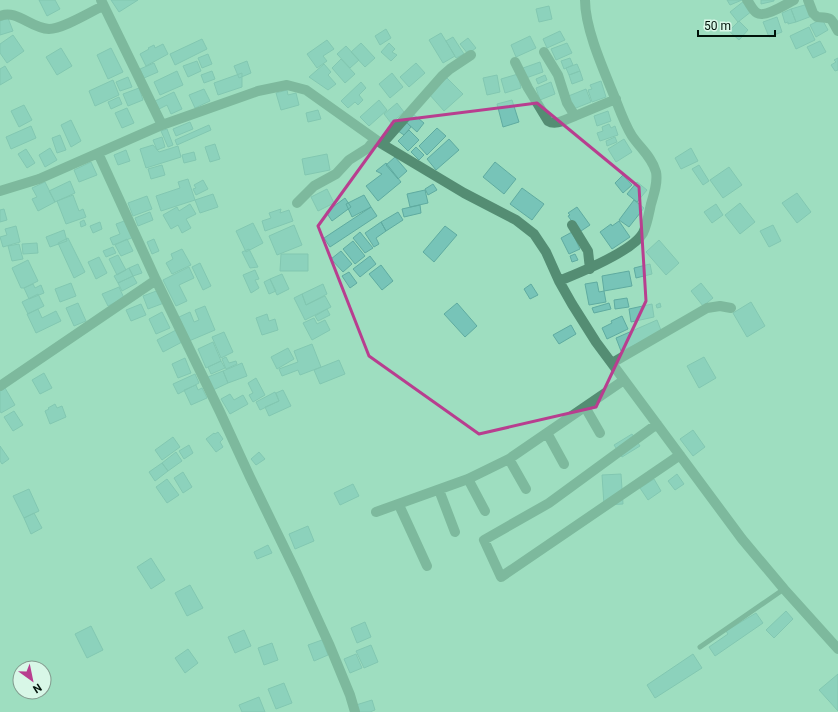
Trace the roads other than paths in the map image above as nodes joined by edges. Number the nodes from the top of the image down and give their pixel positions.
1 (585, 0) edge
2 (747, 0) edge
3 (794, 0) edge
4 (808, 0) edge
5 (102, 3) edge
6 (0, 16) edge
7 (838, 31) edge
8 (544, 52) dead end
9 (471, 56) dead end
10 (515, 62) dead end
11 (616, 99) junction
12 (575, 116) junction
13 (162, 125) junction
14 (379, 142) junction
15 (98, 154) junction
16 (0, 191) edge
17 (297, 203) dead end
18 (572, 225) dead end
19 (590, 269) junction
20 (156, 280) junction
21 (559, 281) junction
22 (731, 308) dead end
23 (612, 363) junction
24 (624, 380) junction
25 (0, 386) edge
26 (585, 407) junction
27 (657, 424) junction
28 (547, 433) junction
29 (600, 433) dead end
30 (680, 455) junction
31 (509, 459) junction
32 (564, 464) dead end
33 (468, 479) junction
34 (526, 489) dead end
35 (439, 490) junction
36 (399, 505) junction
37 (485, 511) dead end
38 (376, 512) dead end
39 (455, 532) dead end
40 (427, 566) dead end
41 (784, 589) junction
42 (700, 647) dead end
43 (838, 649) edge
44 (355, 712) edge

1 - 11 street
2 - 3 street
4 - 7 street
5 - 6 street
5 - 13 street
8 - 12 street
9 - 14 street
10 - 12 street
11 - 12 street
11 - 19 street
13 - 14 street
13 - 15 street
14 - 17 street
14 - 21 street
15 - 16 street
15 - 20 street
18 - 19 street
19 - 21 street
20 - 25 street
20 - 44 street
21 - 23 street
22 - 23 street
23 - 24 street
24 - 26 street
24 - 27 street
26 - 28 street
26 - 29 street
27 - 30 street
27 - 30 street
28 - 31 street
28 - 32 street
30 - 41 street
31 - 33 street
31 - 34 street
33 - 35 street
33 - 37 street
35 - 36 street
35 - 39 street
36 - 38 street
36 - 40 street
41 - 42 lane
41 - 43 street

